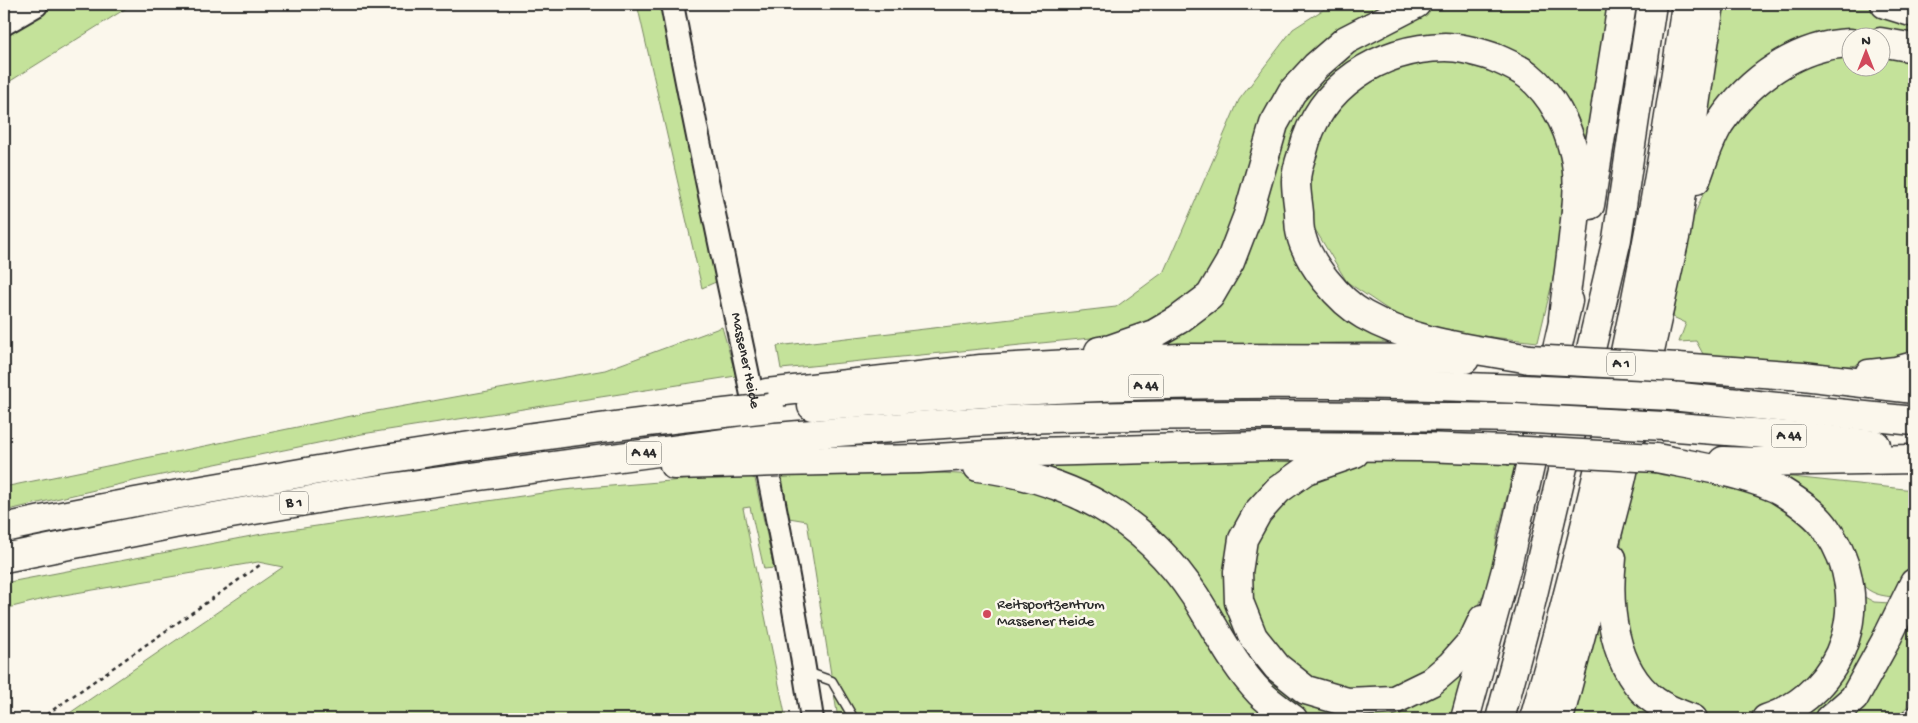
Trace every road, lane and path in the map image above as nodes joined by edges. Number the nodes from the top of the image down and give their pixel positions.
1 (35, 4) edge
2 (672, 4) edge
3 (1416, 4) edge
4 (1622, 4) edge
5 (1652, 4) edge
6 (1686, 4) edge
7 (1710, 4) edge
8 (1885, 4) edge
9 (1914, 13) edge
10 (4, 22) edge
11 (1890, 44) edge
12 (1840, 45) edge
13 (1914, 48) edge
14 (1676, 233) junction
15 (1563, 318) junction
16 (1529, 359) junction
17 (1914, 366) edge
18 (981, 369) junction
19 (1803, 376) junction
20 (1914, 389) edge
21 (769, 401) junction
22 (1914, 421) edge
23 (631, 423) joint
24 (1421, 447) junction
25 (777, 450) junction
26 (1914, 450) edge
27 (1656, 458) junction
28 (920, 459) junction
29 (1914, 459) edge
30 (540, 467) joint
31 (1620, 481) junction
32 (4, 528) edge
33 (4, 558) edge
34 (260, 565) dead end
35 (1507, 566) junction
36 (1914, 584) edge
37 (805, 672) junction
38 (1914, 705) edge
39 (40, 719) edge
40 (812, 719) edge
41 (854, 719) edge
42 (1293, 719) edge
43 (1465, 719) edge
44 (1500, 719) edge
45 (1534, 719) edge
46 (1559, 719) edge
47 (1693, 719) edge
48 (1766, 719) edge
49 (1830, 719) edge
50 (1896, 719) edge

1 - 10 main road
2 - 37 street, Massener Heide
3 - 18 highway
4 - 15 highway
5 - 44 highway, A 1
6 - 45 highway, A 1
7 - 14 highway
8 - 9 highway
11 - 13 highway
12 - 14 highway
14 - 31 highway
15 - 16 highway
15 - 35 highway
16 - 18 highway
16 - 19 highway, bridge
17 - 19 highway
18 - 21 highway
19 - 20 highway
21 - 22 highway, A 44, bridge
21 - 23 highway, A 44, bridge
23 - 32 highway, B 1
24 - 27 highway, bridge
24 - 28 highway
24 - 35 highway
25 - 26 highway, A 44, bridge
25 - 28 highway
25 - 30 highway, A 44, bridge
27 - 29 highway
27 - 48 highway
28 - 42 highway
30 - 33 highway, B 1
31 - 46 highway
31 - 47 highway
34 - 39 path
35 - 43 highway
36 - 49 highway
37 - 40 street, Massener Heide
37 - 41 lane
38 - 50 path

